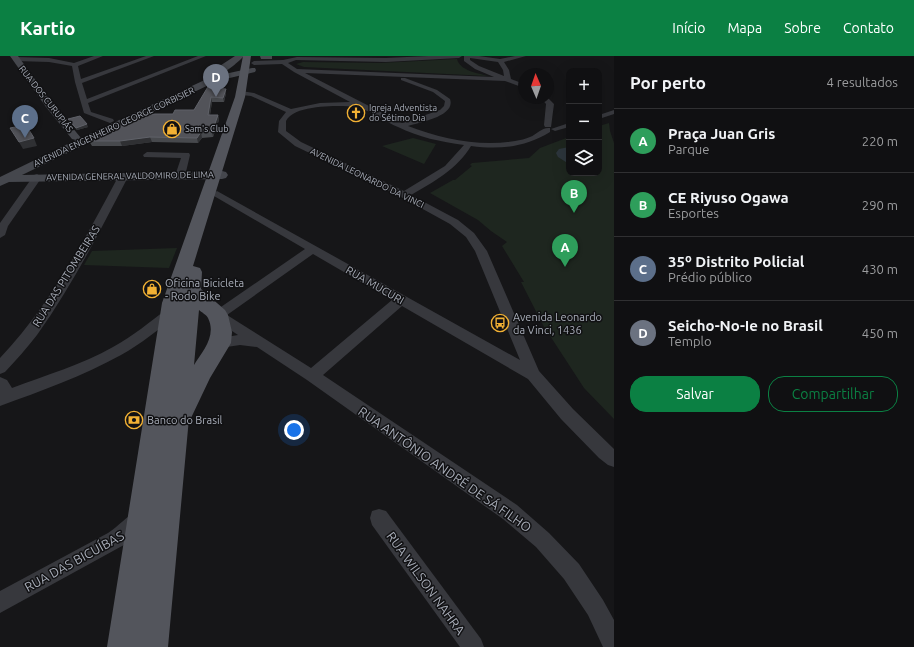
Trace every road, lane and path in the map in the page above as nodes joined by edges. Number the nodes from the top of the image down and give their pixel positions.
1 (100, 56) edge
2 (151, 56) edge
3 (203, 56) edge
4 (240, 56) edge
5 (247, 56) edge
6 (309, 56) edge
7 (392, 56) edge
8 (460, 56) edge
9 (467, 56) edge
10 (523, 56) edge
11 (410, 57) edge
12 (11, 58) edge
13 (316, 58) edge
14 (296, 59) junction
15 (386, 60) junction
16 (500, 61) junction
17 (284, 62) junction
18 (74, 65) junction
19 (252, 65) edge
20 (296, 71) junction
21 (393, 74) junction
22 (508, 79) junction
23 (78, 82) junction
24 (518, 83) edge
25 (244, 93) junction
26 (85, 102) junction
27 (550, 104) edge
28 (362, 105) junction
29 (291, 112) junction
30 (614, 112) edge
31 (602, 116) edge
32 (110, 121) junction
33 (566, 125) edge
34 (401, 126) junction
35 (550, 128) junction
36 (76, 137) junction
37 (469, 144) junction
38 (147, 155) dead end
39 (46, 158) junction
40 (18, 172) junction
41 (2, 175) edge
42 (218, 175) junction
43 (180, 176) junction
44 (37, 177) junction
45 (123, 177) junction
46 (217, 194) junction
47 (404, 195) junction
48 (0, 235) edge
49 (313, 249) junction
50 (400, 300) junction
51 (183, 303) junction
52 (218, 315) junction
53 (260, 342) junction
54 (220, 343) junction
55 (175, 353) junction
56 (0, 368) edge
57 (312, 376) junction
58 (533, 376) junction
59 (2, 393) edge
60 (176, 421) junction
61 (614, 459) edge
62 (143, 515) junction
63 (379, 518) dead end
64 (0, 602) edge
65 (614, 646) edge
66 (125, 647) edge
67 (150, 647) edge
68 (473, 647) edge

1 - 18 street
2 - 23 street
3 - 26 street
4 - 32 main road, AVENIDA ENGENHEIRO GEORGE CORBISIER
5 - 19 main road
6 - 14 street
7 - 15 street
8 - 11 street
9 - 16 street
9 - 22 street
10 - 16 street
11 - 15 street
12 - 18 street
12 - 36 main road, RUA DOS CURUPIÁS
13 - 14 street
13 - 15 street
14 - 17 street
16 - 22 street
17 - 19 street
17 - 20 street
18 - 23 street
19 - 25 main road
19 - 39 main road, AVENIDA ENGENHEIRO GEORGE CORBISIER
20 - 21 street
20 - 28 street
21 - 22 street
21 - 34 street
22 - 24 street
23 - 26 street
25 - 29 street
25 - 42 main road
26 - 32 street
27 - 35 street
28 - 29 street
28 - 34 street
29 - 47 street, AVENIDA LEONARDO DA VINCI
30 - 31 street
32 - 36 main road, AVENIDA ENGENHEIRO GEORGE CORBISIER
33 - 35 street
34 - 37 street
35 - 37 street
36 - 39 main road
36 - 41 main road, AVENIDA ENGENHEIRO GEORGE CORBISIER
37 - 47 street
38 - 43 street
39 - 40 main road, AVENIDA ENGENHEIRO GEORGE CORBISIER
40 - 41 main road, AVENIDA ENGENHEIRO GEORGE CORBISIER
40 - 44 main road, AVENIDA GENERAL VALDOMIRO DE LIMA
41 - 44 main road, AVENIDA GENERAL VALDOMIRO DE LIMA
42 - 43 main road, AVENIDA GENERAL VALDOMIRO DE LIMA
42 - 46 main road
42 - 51 main road
43 - 45 main road, AVENIDA GENERAL VALDOMIRO DE LIMA
44 - 45 main road, AVENIDA GENERAL VALDOMIRO DE LIMA
44 - 48 street
45 - 56 street, RUA DAS PITOMBEIRAS
46 - 49 street, RUA MUCURI
46 - 51 main road
47 - 58 street, AVENIDA LEONARDO DA VINCI
49 - 50 street, RUA MUCURI
49 - 52 street
50 - 57 street
50 - 58 street, RUA MUCURI
51 - 52 main road
51 - 55 main road
51 - 59 street
52 - 53 street, RUA ANTÔNIO ANDRÉ DE SÁ FILHO
52 - 54 main road
53 - 54 street, RUA ANTÔNIO ANDRÉ DE SÁ FILHO
53 - 57 street, RUA ANTÔNIO ANDRÉ DE SÁ FILHO
54 - 55 main road
54 - 60 main road
55 - 60 main road
55 - 62 main road
57 - 65 street, RUA ANTÔNIO ANDRÉ DE SÁ FILHO
58 - 61 street, AVENIDA LEONARDO DA VINCI
60 - 67 main road
62 - 64 street, RUA DAS BICUÍBAS
62 - 66 main road
63 - 68 street, RUA WILSON NAHRA

